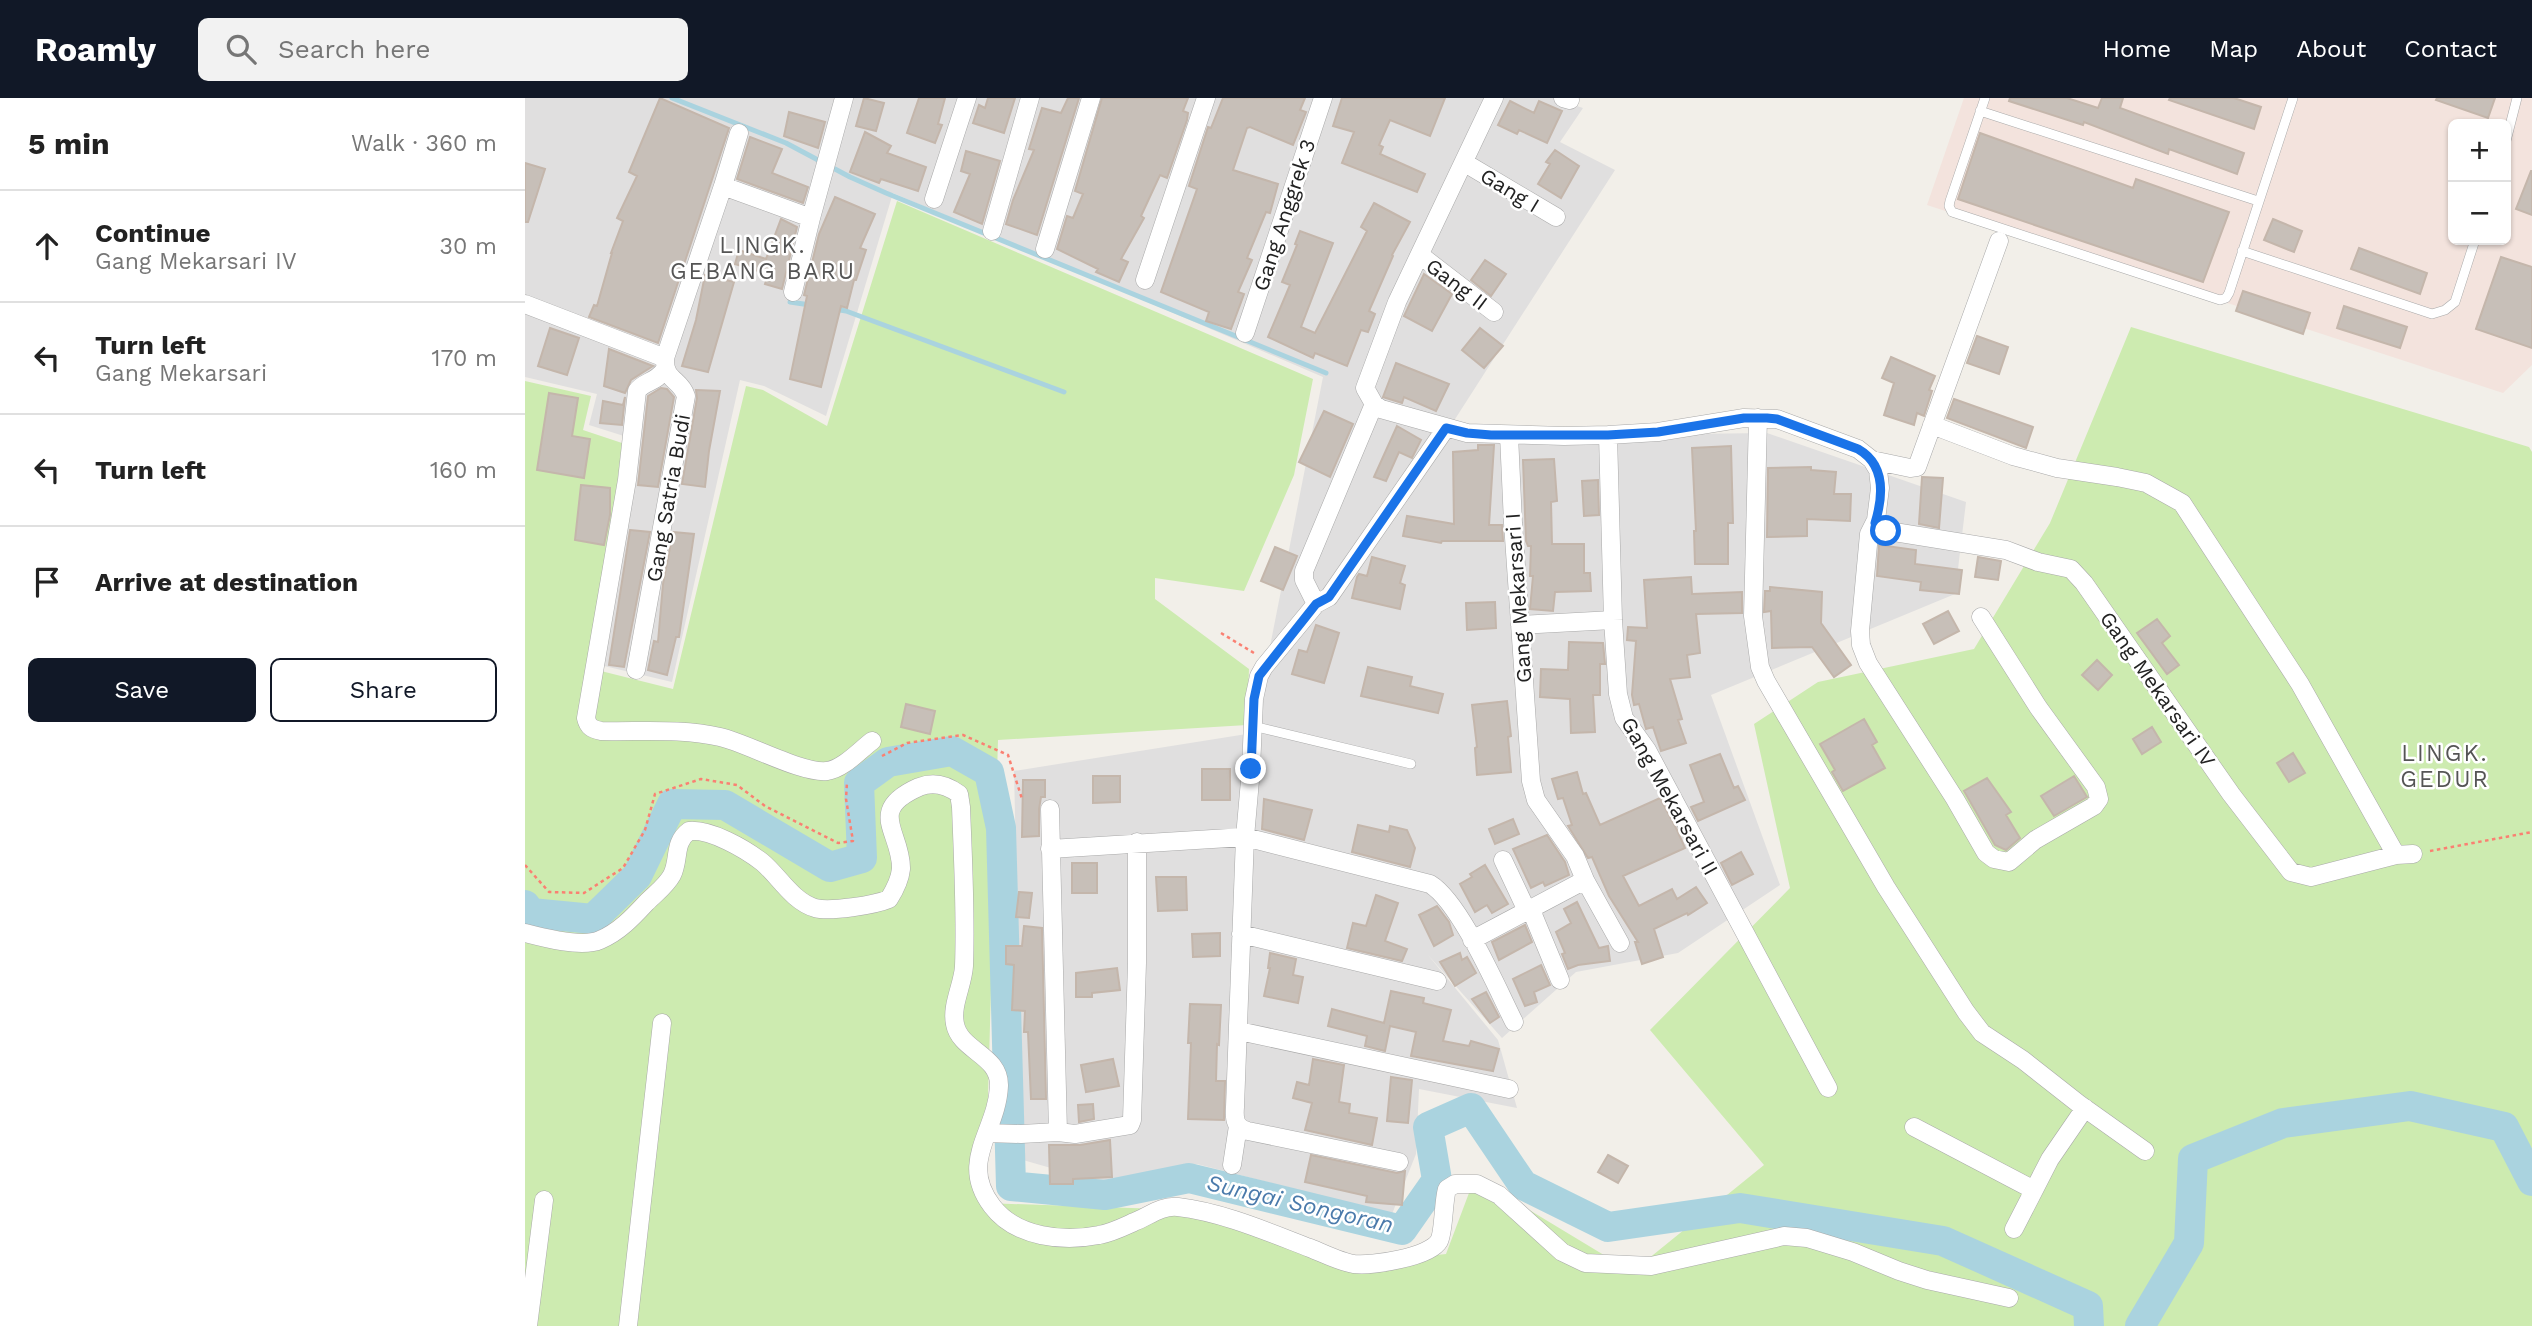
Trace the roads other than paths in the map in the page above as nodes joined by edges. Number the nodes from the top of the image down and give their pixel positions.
1 (845, 98) edge
2 (967, 98) edge
3 (1030, 98) edge
4 (1091, 98) edge
5 (1206, 98) edge
6 (1322, 98) edge
7 (1494, 98) edge
8 (1985, 98) edge
9 (2292, 98) edge
10 (2518, 98) edge
11 (1980, 111) junction
12 (2511, 123) edge
13 (739, 134) dead end
14 (1465, 163) junction
15 (723, 186) junction
16 (935, 199) dead end
17 (2258, 201) junction
18 (1556, 217) dead end
19 (811, 218) junction
20 (992, 231) dead end
21 (1999, 242) dead end
22 (2473, 245) edge
23 (1045, 249) dead end
24 (2242, 251) junction
25 (1420, 255) junction
26 (1145, 280) dead end
27 (793, 292) dead end
28 (525, 304) edge
29 (1494, 312) dead end
30 (1245, 332) dead end
31 (665, 363) junction
32 (1374, 404) junction
33 (1758, 418) junction
34 (1932, 425) junction
35 (1449, 429) junction
36 (1509, 435) junction
37 (1608, 435) junction
38 (1865, 454) junction
39 (1875, 523) junction
40 (1316, 604) junction
41 (1981, 617) dead end
42 (1613, 620) junction
43 (1520, 625) junction
44 (636, 670) dead end
45 (1253, 726) junction
46 (872, 741) dead end
47 (1411, 764) dead end
48 (1050, 809) dead end
49 (1245, 837) junction
50 (1137, 842) junction
51 (1050, 849) junction
52 (1503, 860) dead end
53 (1585, 880) junction
54 (1529, 910) junction
55 (525, 933) edge
56 (1241, 934) junction
57 (1472, 940) junction
58 (1620, 943) dead end
59 (1560, 980) dead end
60 (1437, 981) dead end
61 (1514, 1022) dead end
62 (662, 1023) dead end
63 (1239, 1031) junction
64 (1828, 1088) dead end
65 (1509, 1089) dead end
66 (2085, 1108) junction
67 (1238, 1126) junction
68 (1914, 1127) dead end
69 (1058, 1132) junction
70 (991, 1133) junction
71 (2145, 1151) dead end
72 (1399, 1162) dead end
73 (1232, 1165) dead end
74 (2034, 1190) junction
75 (544, 1200) dead end
76 (2014, 1229) dead end
77 (2009, 1298) dead end
78 (528, 1326) edge
79 (628, 1326) edge

1 - 19 street
2 - 16 street
3 - 20 street
4 - 23 street
5 - 26 street
6 - 30 street, Gang Anggrek 3
7 - 14 street
8 - 11 lane
9 - 17 lane
10 - 12 lane
11 - 17 lane
11 - 24 lane
13 - 15 street
14 - 18 street, Gang I
14 - 25 street
15 - 19 street
15 - 31 street
17 - 24 lane
19 - 27 street
21 - 34 street
22 - 24 lane
25 - 29 street, Gang II
25 - 32 street
28 - 31 street, Gang Satria Budi
31 - 44 street, Gang Satria Budi
31 - 46 street
32 - 35 street
32 - 40 street
33 - 37 street
33 - 38 street
33 - 66 street
34 - 38 street
34 - 39 street, Gang Mekarsari IV
35 - 36 street
35 - 40 street
36 - 37 street
36 - 43 street, Gang Mekarsari I
37 - 42 street, Gang Mekarsari II
38 - 39 street
39 - 41 street
40 - 45 street
42 - 43 street
42 - 64 street, Gang Mekarsari II
43 - 53 street, Gang Mekarsari I
45 - 47 lane
45 - 49 street
48 - 51 street
49 - 50 street
49 - 56 street
49 - 57 street
50 - 51 street
50 - 69 street
51 - 69 street
52 - 54 street
53 - 54 street
53 - 58 street, Gang Mekarsari I
54 - 57 street
54 - 59 street
55 - 70 street
56 - 60 street
56 - 63 street
57 - 61 street
62 - 79 street
63 - 65 street
63 - 67 street
66 - 71 street
66 - 74 street
67 - 72 street
67 - 73 street
68 - 74 street
69 - 70 street
70 - 77 street
74 - 76 street
75 - 78 street

